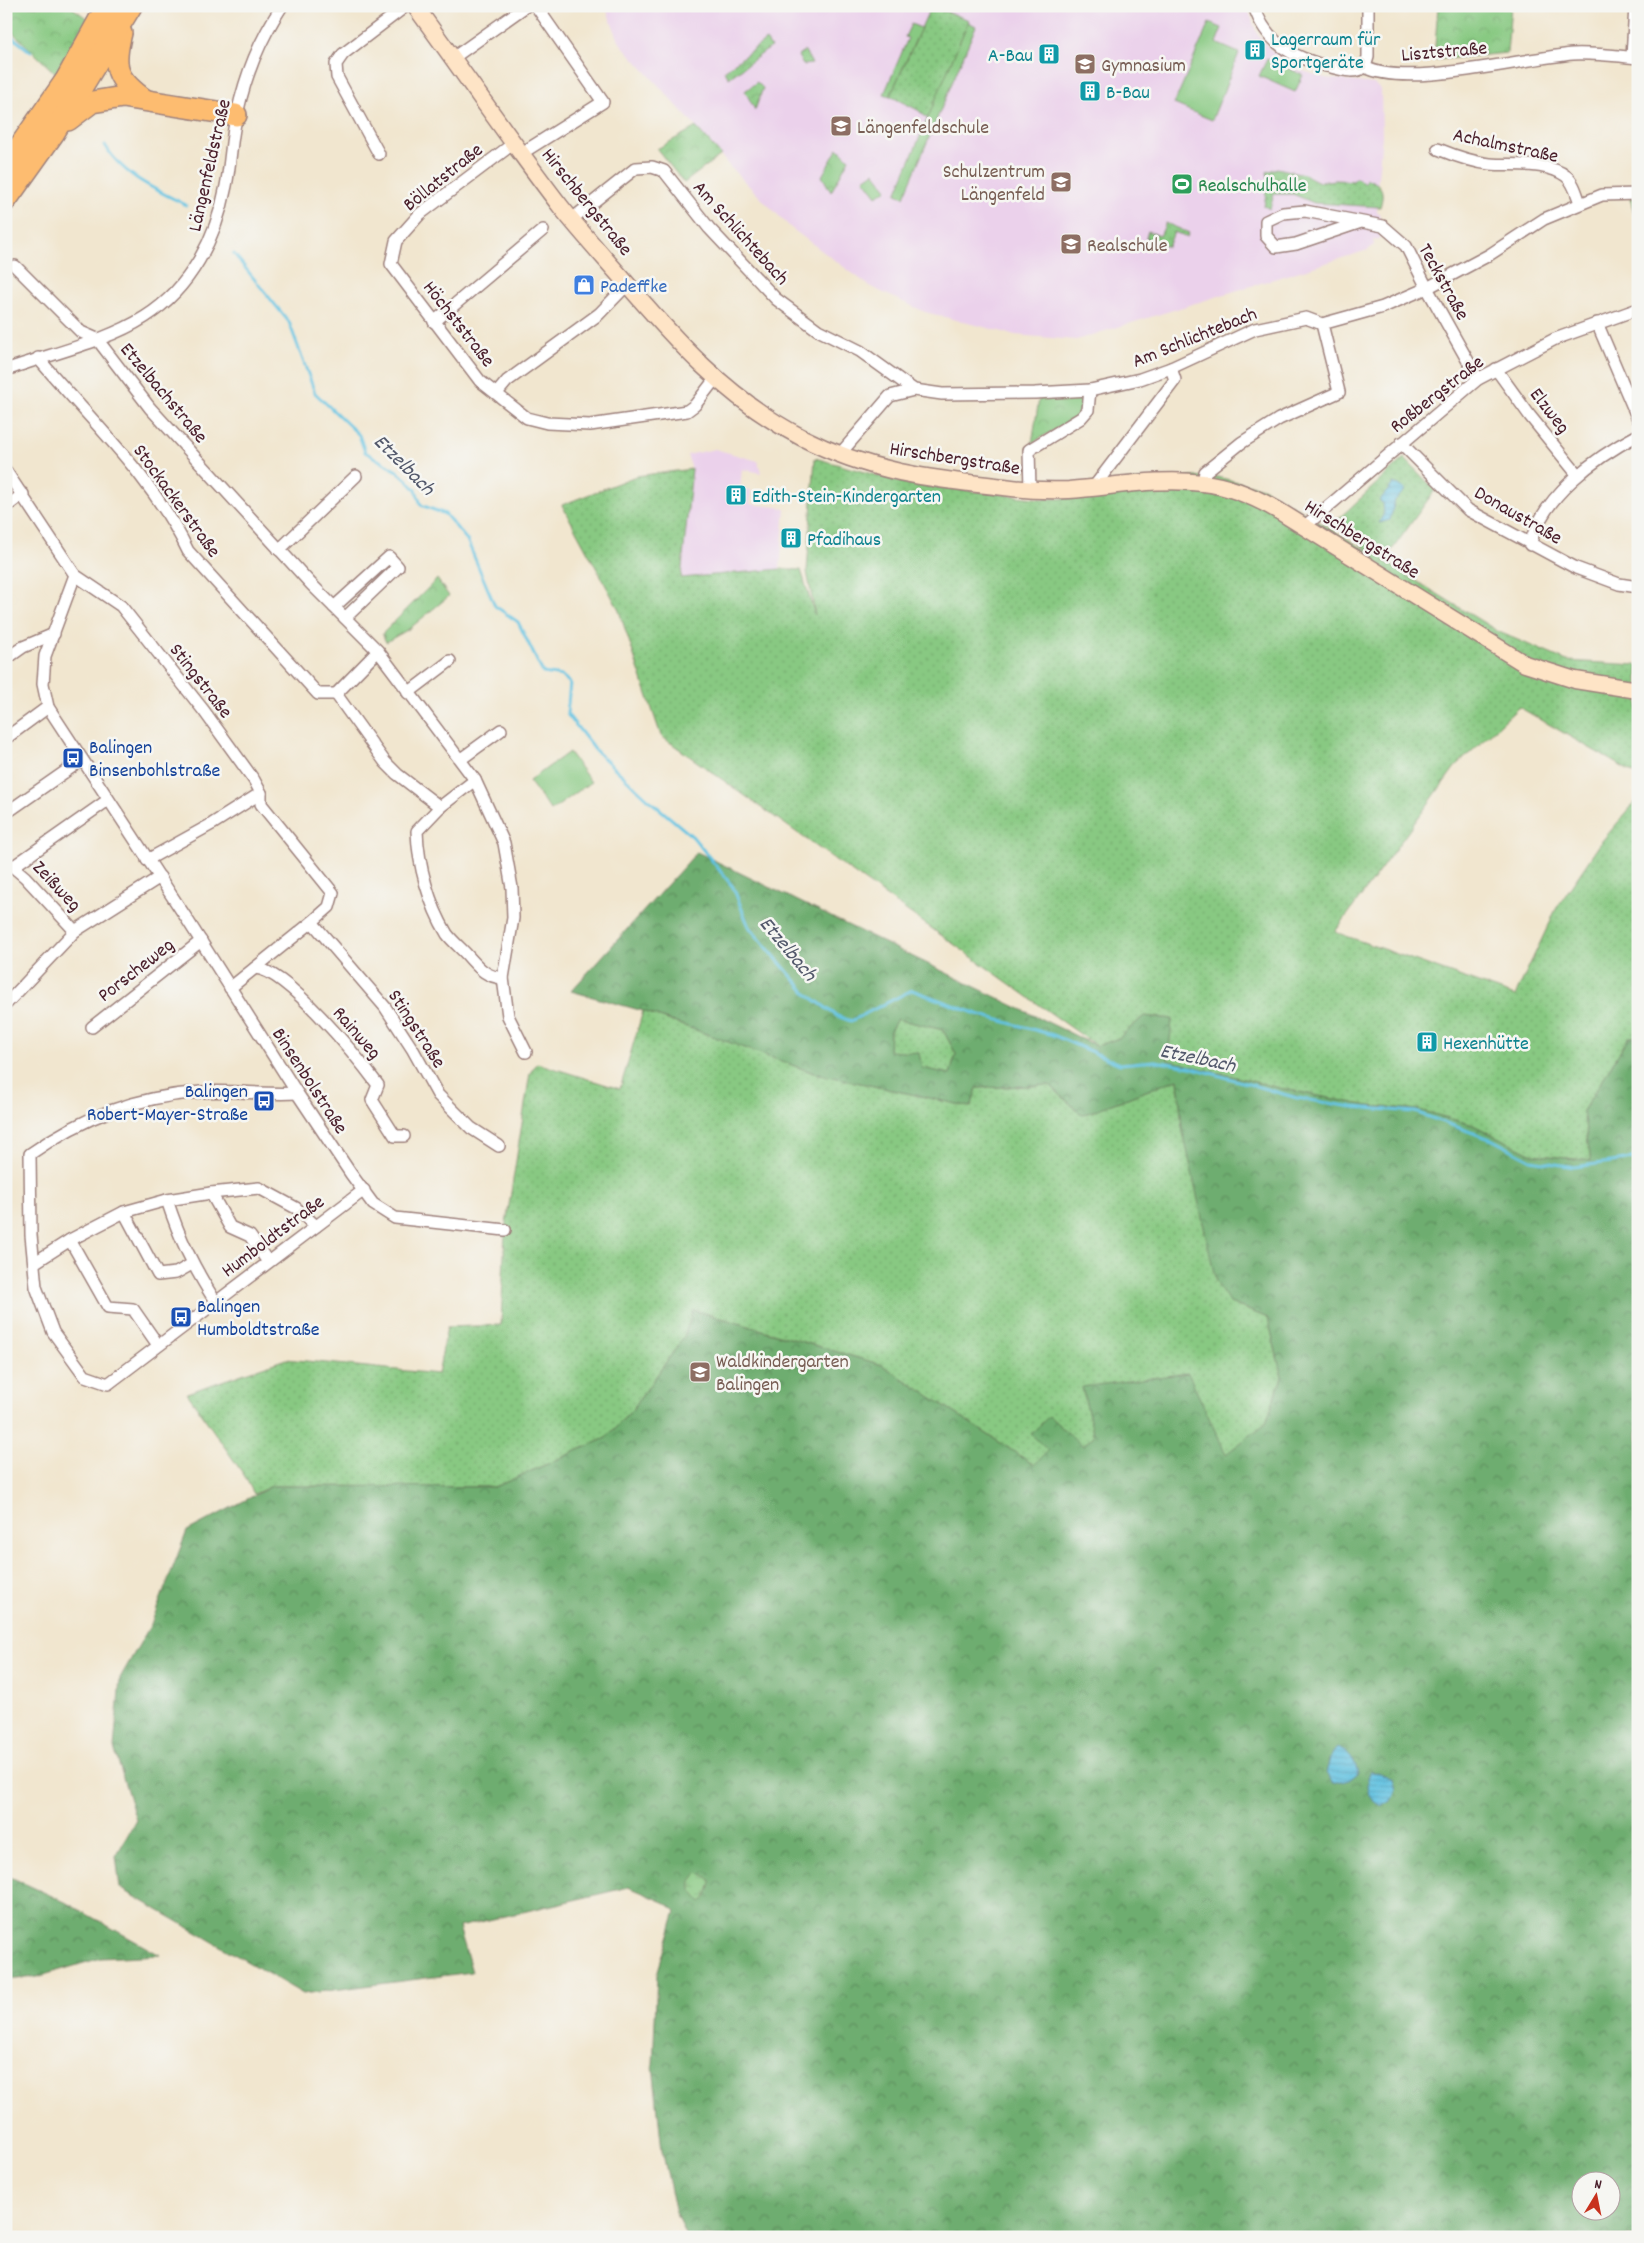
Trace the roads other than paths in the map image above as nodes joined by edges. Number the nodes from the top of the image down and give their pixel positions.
1 (106, 6) edge
2 (282, 6) edge
3 (406, 6) edge
4 (415, 6) edge
5 (526, 6) edge
6 (536, 6) edge
7 (1254, 6) edge
8 (1368, 6) edge
9 (1636, 6) edge
10 (128, 12) edge
11 (453, 58) junction
12 (1635, 58) edge
13 (1365, 67) junction
14 (146, 100) junction
15 (236, 115) junction
16 (52, 134) junction
17 (518, 148) junction
18 (1438, 149) dead end
19 (379, 154) dead end
20 (6, 166) edge
21 (1638, 194) edge
22 (6, 200) edge
23 (1580, 203) junction
24 (572, 219) junction
25 (1361, 222) junction
26 (543, 230) dead end
27 (396, 241) joint
28 (15, 266) dead end
29 (628, 284) junction
30 (1427, 288) junction
31 (1638, 309) edge
32 (434, 322) junction
33 (1597, 323) junction
34 (1322, 324) junction
35 (97, 340) junction
36 (38, 358) junction
37 (1171, 368) junction
38 (1496, 369) junction
39 (6, 370) edge
40 (715, 379) junction
41 (1478, 379) junction
42 (914, 390) junction
43 (1090, 390) junction
44 (497, 393) junction
45 (1638, 419) edge
46 (1638, 435) edge
47 (1402, 443) junction
48 (840, 454) junction
49 (6, 471) edge
50 (1577, 474) junction
51 (356, 476) dead end
52 (1203, 483) junction
53 (1092, 488) junction
54 (1030, 490) junction
55 (23, 494) junction
56 (6, 507) edge
57 (1305, 526) junction
58 (1530, 545) junction
59 (279, 550) junction
60 (75, 575) junction
61 (1638, 587) edge
62 (334, 607) junction
63 (345, 618) junction
64 (54, 634) junction
65 (378, 651) junction
66 (6, 659) edge
67 (450, 661) dead end
68 (1638, 690) edge
69 (408, 693) junction
70 (336, 694) junction
71 (48, 707) junction
72 (501, 730) dead end
73 (6, 738) edge
74 (461, 759) junction
75 (82, 760) junction
76 (476, 780) junction
77 (261, 793) junction
78 (108, 800) junction
79 (440, 807) junction
80 (6, 813) edge
81 (147, 860) junction
82 (10, 864) edge
83 (160, 877) junction
84 (312, 922) junction
85 (75, 931) junction
86 (201, 941) junction
87 (255, 968) junction
88 (503, 978) junction
89 (230, 988) junction
90 (6, 1004) edge
91 (92, 1027) dead end
92 (526, 1052) dead end
93 (297, 1093) junction
94 (404, 1136) dead end
95 (500, 1146) dead end
96 (364, 1190) junction
97 (211, 1193) junction
98 (167, 1200) junction
99 (124, 1212) junction
100 (316, 1226) junction
101 (504, 1230) dead end
102 (70, 1240) junction
103 (34, 1262) junction
104 (268, 1262) junction
105 (192, 1264) junction
106 (215, 1301) junction
107 (158, 1344) junction

1 - 20 highway
2 - 15 street, Längenfeldstraße
3 - 19 street
4 - 11 street, Hirschbergstraße
5 - 11 street
6 - 17 street, Böllatstraße
7 - 13 street, Lisztstraße
8 - 13 street
9 - 12 street
10 - 14 highway
10 - 16 highway
11 - 17 street, Hirschbergstraße
12 - 13 street, Lisztstraße
14 - 15 highway
14 - 16 highway
15 - 35 street, Längenfeldstraße
16 - 22 highway
17 - 24 street, Hirschbergstraße
17 - 27 street, Böllatstraße
18 - 23 street, Achalmstraße
21 - 23 street, Am Schlichtebach
23 - 30 street, Am Schlichtebach
24 - 29 street, Hirschbergstraße
24 - 42 street, Am Schlichtebach
25 - 25 street, Teckstraße
25 - 30 street, Teckstraße
26 - 32 street
27 - 32 street, Höchststraße
28 - 35 street, Etzelbachstraße
29 - 40 street, Hirschbergstraße
29 - 44 street
30 - 34 street, Am Schlichtebach
30 - 41 street, Teckstraße
31 - 33 street, Roßbergstraße
32 - 44 street, Höchststraße
33 - 38 street, Roßbergstraße
33 - 45 street
34 - 37 street, Am Schlichtebach
34 - 52 street
35 - 36 street, Längenfeldstraße
35 - 59 street, Etzelbachstraße
36 - 39 street, Längenfeldstraße
36 - 70 street, Stockackerstraße
37 - 43 street, Am Schlichtebach
37 - 53 street
38 - 41 street, Roßbergstraße
38 - 50 street, Elzweg
40 - 44 street, Höchststraße
40 - 48 street, Hirschbergstraße
41 - 47 street, Roßbergstraße
42 - 43 street, Am Schlichtebach
42 - 48 street, Am Schlichtebach
43 - 54 street
46 - 50 street
47 - 57 street, Roßbergstraße
47 - 58 street, Donaustraße
48 - 54 street, Hirschbergstraße
49 - 55 street, Stingstraße
50 - 58 street
51 - 59 street
52 - 53 street, Hirschbergstraße
52 - 57 street, Hirschbergstraße
53 - 54 street, Hirschbergstraße
55 - 56 street
55 - 60 street, Stingstraße
57 - 68 street, Hirschbergstraße
58 - 61 street, Donaustraße
59 - 62 street, Etzelbachstraße
60 - 64 street, Binsenbolstraße
60 - 77 street, Stingstraße
62 - 63 street, Etzelbachstraße
62 - 63 street
63 - 65 street, Etzelbachstraße
64 - 66 street
64 - 71 street, Binsenbolstraße
65 - 69 street, Etzelbachstraße
65 - 70 street
67 - 69 street
69 - 74 street, Etzelbachstraße
70 - 79 street
71 - 73 street
71 - 75 street, Binsenbolstraße
72 - 74 street
74 - 76 street, Etzelbachstraße
75 - 78 street, Binsenbolstraße
75 - 80 street
76 - 79 street
76 - 88 street, Etzelbachstraße
77 - 81 street
77 - 84 street, Stingstraße
78 - 81 street, Binsenbolstraße
78 - 82 street, Zeißweg
79 - 88 street
81 - 83 street, Binsenbolstraße
82 - 85 street, Zeißweg
83 - 85 street
83 - 86 street, Binsenbolstraße
84 - 87 street, Stingstraße
84 - 95 street, Stingstraße
85 - 90 street
86 - 89 street, Binsenbolstraße
86 - 91 street, Porscheweg
87 - 89 street, Stingstraße
87 - 94 street, Rainweg
88 - 92 street, Etzelbachstraße
89 - 93 street, Binsenbolstraße
93 - 96 street, Binsenbolstraße
93 - 103 street
96 - 100 street, Humboldtstraße
96 - 101 street, Binsenbolstraße
97 - 98 street
97 - 100 street
97 - 104 street
98 - 99 street
98 - 105 street
99 - 102 street
99 - 105 street
100 - 104 street, Humboldtstraße
102 - 103 street
102 - 107 street
103 - 107 street, Humboldtstraße
104 - 106 street, Humboldtstraße
105 - 106 street
106 - 107 street, Humboldtstraße

